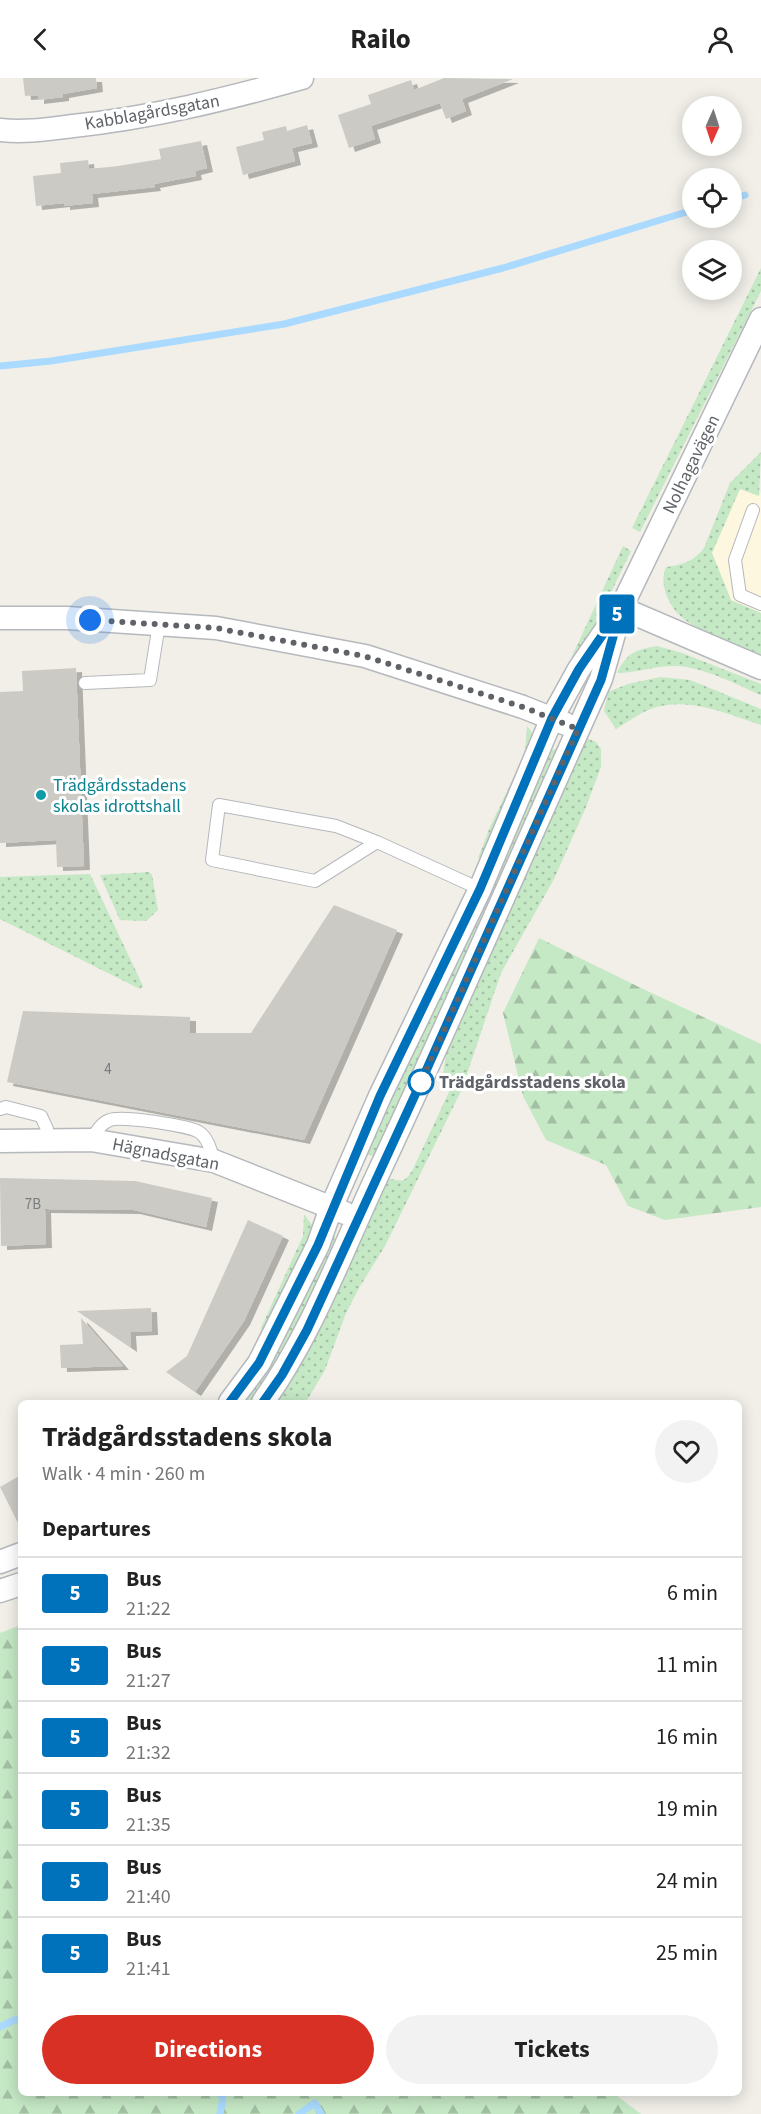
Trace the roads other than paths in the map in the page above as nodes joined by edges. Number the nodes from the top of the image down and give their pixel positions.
1 (302, 78) edge
2 (0, 130) edge
3 (761, 319) edge
4 (753, 510) dead end
5 (761, 604) edge
6 (621, 608) junction
7 (0, 618) edge
8 (159, 624) junction
9 (761, 669) edge
10 (85, 683) dead end
11 (552, 718) junction
12 (578, 729) junction
13 (377, 842) junction
14 (480, 889) junction
15 (0, 1109) edge
16 (0, 1141) edge
17 (48, 1141) junction
18 (332, 1208) junction
19 (357, 1219) junction
20 (231, 1400) edge
21 (263, 1400) edge
22 (18, 1555) edge
23 (0, 1562) edge
24 (18, 1585) edge
25 (0, 1591) edge

1 - 2 street, Kabblagårdsgatan
3 - 6 street, Nolhagavägen
4 - 5 lane
6 - 9 street
6 - 11 street, Nolhagavägen
6 - 12 street, Nolhagavägen
7 - 8 street
8 - 10 lane
8 - 11 street
11 - 12 street
11 - 14 street, Nolhagavägen
12 - 19 street, Nolhagavägen
13 - 13 lane
13 - 14 lane
14 - 18 street, Nolhagavägen
15 - 17 lane
16 - 17 street, Hägnadsgatan
17 - 18 street, Hägnadsgatan
18 - 19 street, Hägnadsgatan
18 - 20 street, Nolhagavägen
19 - 21 street, Nolhagavägen
22 - 23 street
24 - 25 street

